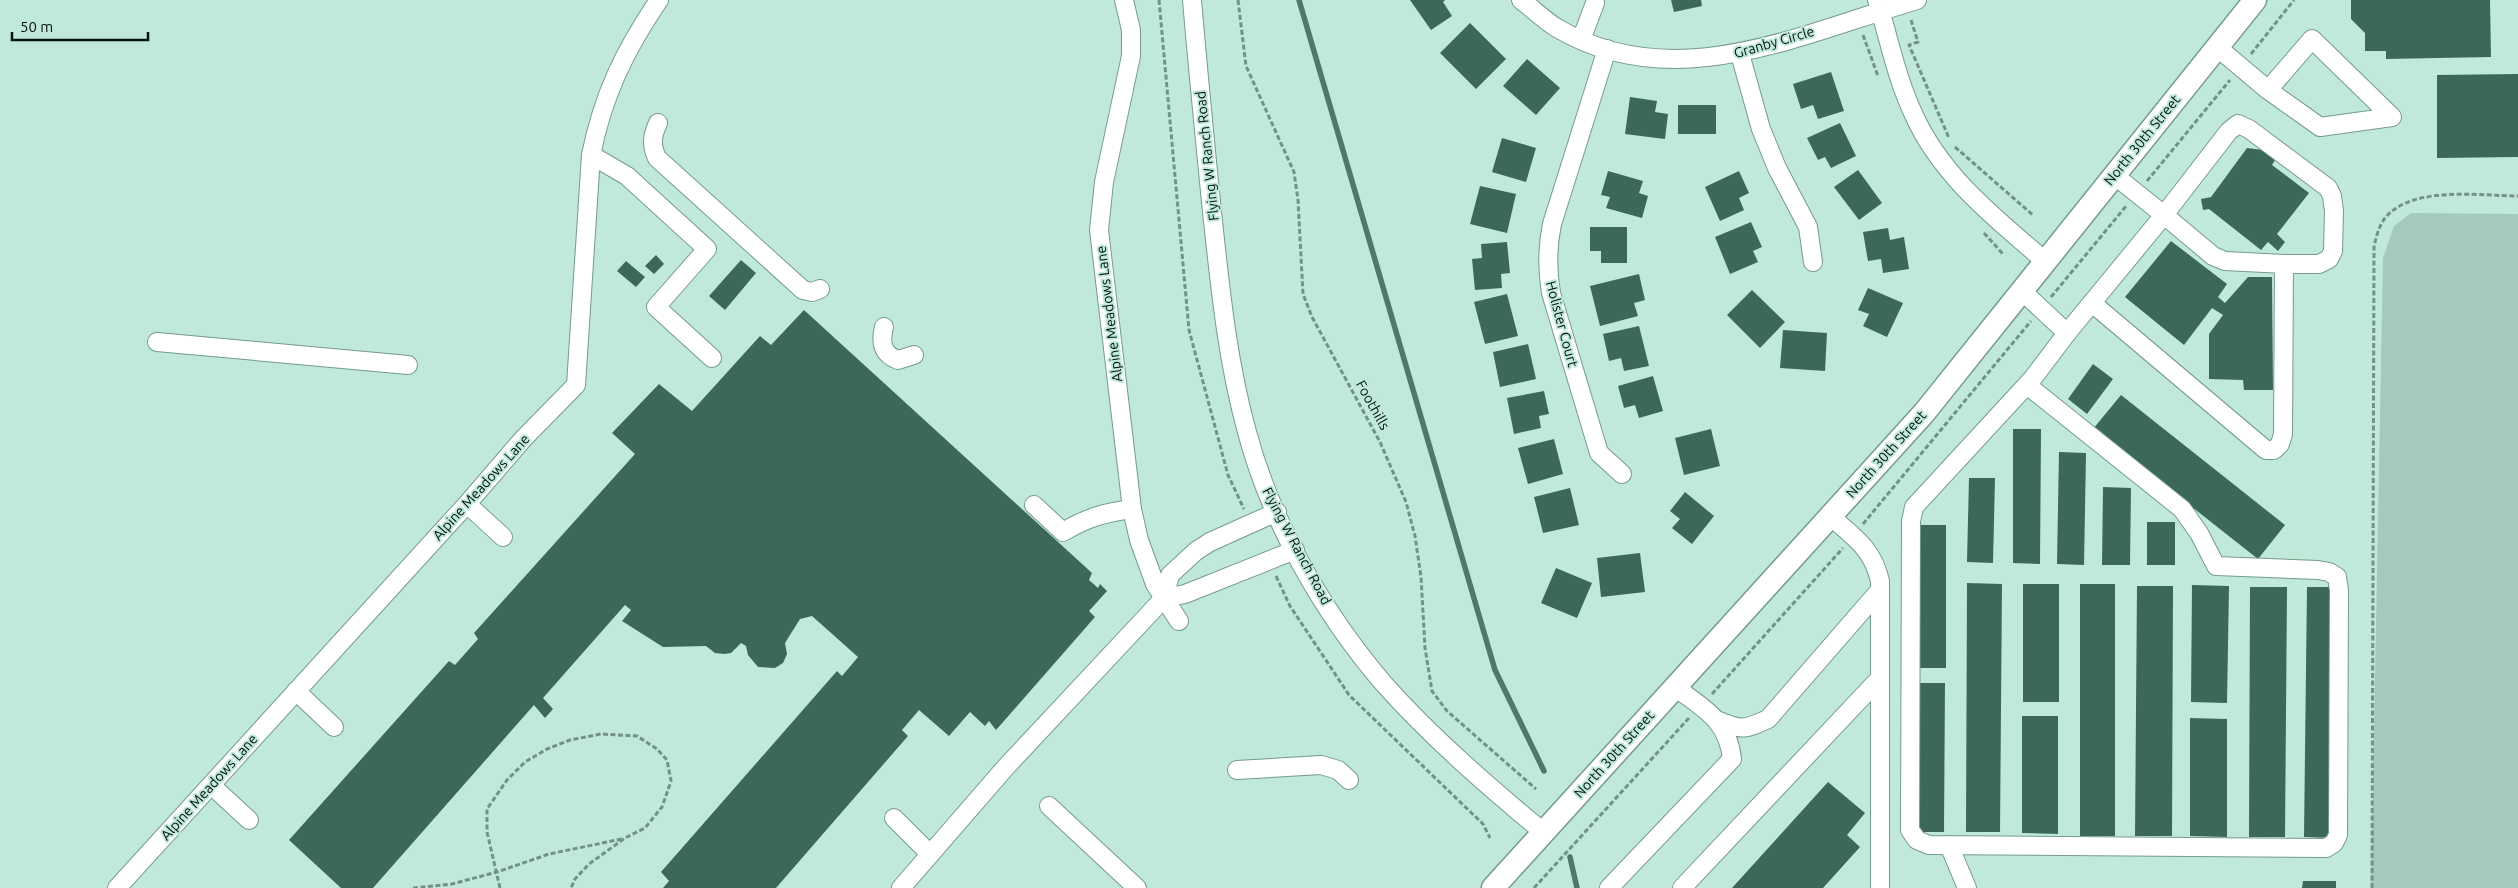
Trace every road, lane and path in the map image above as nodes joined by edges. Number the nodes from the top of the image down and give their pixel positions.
1 (659, 0) edge
2 (1124, 0) edge
3 (1192, 0) edge
4 (1238, 0) edge
5 (1521, 0) edge
6 (2255, 0) edge
7 (1911, 2) edge
8 (1595, 3) dead end
9 (1879, 5) edge
10 (1582, 40) junction
11 (2217, 47) junction
12 (1607, 49) junction
13 (1740, 54) junction
14 (2268, 90) junction
15 (658, 123) dead end
16 (591, 155) junction
17 (2114, 175) junction
18 (2518, 196) edge
19 (2034, 216) dead end
20 (2164, 216) junction
21 (2045, 261) junction
22 (1813, 262) dead end
23 (2284, 264) junction
24 (820, 289) dead end
25 (2022, 291) junction
26 (2092, 303) junction
27 (884, 327) dead end
28 (2067, 333) junction
29 (156, 342) dead end
30 (914, 355) dead end
31 (712, 358) dead end
32 (408, 366) dead end
33 (2027, 385) junction
34 (1622, 474) dead end
35 (467, 504) junction
36 (1034, 505) dead end
37 (1132, 510) junction
38 (1277, 512) junction
39 (1830, 516) junction
40 (503, 537) dead end
41 (1296, 550) junction
42 (1880, 590) junction
43 (1164, 598) junction
44 (1179, 621) dead end
45 (1880, 678) junction
46 (1675, 687) junction
47 (296, 691) junction
48 (1719, 722) junction
49 (334, 727) dead end
50 (1237, 770) dead end
51 (1349, 780) dead end
52 (211, 785) junction
53 (1536, 789) dead end
54 (1050, 806) dead end
55 (894, 818) dead end
56 (249, 820) dead end
57 (1543, 832) junction
58 (1583, 833) dead end
59 (626, 838) junction
60 (1949, 846) junction
61 (930, 854) junction
62 (497, 872) junction
63 (117, 888) edge
64 (413, 888) edge
65 (500, 888) edge
66 (571, 888) edge
67 (901, 888) edge
68 (1137, 888) edge
69 (1493, 888) edge
70 (1534, 888) edge
71 (1609, 888) edge
72 (1682, 888) edge
73 (1880, 888) edge
74 (1967, 888) edge
75 (2372, 888) edge

1 - 16 street, Alpine Meadows Lane
2 - 37 street, Alpine Meadows Lane
3 - 38 street, Flying W Ranch Road
4 - 53 path, Foothills
5 - 10 street, Granby Circle
6 - 11 main road, North 30th Street
7 - 9 street, Granby Circle
7 - 19 path
8 - 10 street
9 - 13 street, Granby Circle
9 - 21 street
10 - 12 street, Granby Circle
11 - 14 street
11 - 17 main road, North 30th Street
12 - 13 street, Granby Circle
12 - 34 street, Holister Court
13 - 22 street
14 - 14 street
15 - 24 street
16 - 31 street
16 - 35 street, Alpine Meadows Lane
17 - 20 street
17 - 21 main road, North 30th Street
18 - 75 path
20 - 23 street
20 - 23 street
20 - 26 street
21 - 25 main road, North 30th Street
23 - 26 street
25 - 28 street
25 - 39 main road, North 30th Street
26 - 28 street
27 - 30 street
28 - 33 street
29 - 32 street
33 - 60 street
33 - 60 street
35 - 40 street
35 - 47 street, Alpine Meadows Lane
36 - 37 street
37 - 43 street, Alpine Meadows Lane
38 - 41 street, Flying W Ranch Road
38 - 43 street
39 - 42 street
39 - 46 main road, North 30th Street
41 - 43 street
41 - 57 street, Flying W Ranch Road
42 - 45 street
42 - 48 street
43 - 44 street, Alpine Meadows Lane
43 - 61 street
45 - 72 street
45 - 73 street
46 - 48 street
46 - 57 main road, North 30th Street
47 - 49 street
47 - 52 street, Alpine Meadows Lane
48 - 71 street
50 - 51 street
52 - 56 street
52 - 63 street, Alpine Meadows Lane
54 - 68 street
55 - 61 street
57 - 69 main road, North 30th Street
58 - 70 path
59 - 62 path
59 - 62 path
59 - 66 path
60 - 74 street
61 - 67 street
62 - 64 path
62 - 65 path

